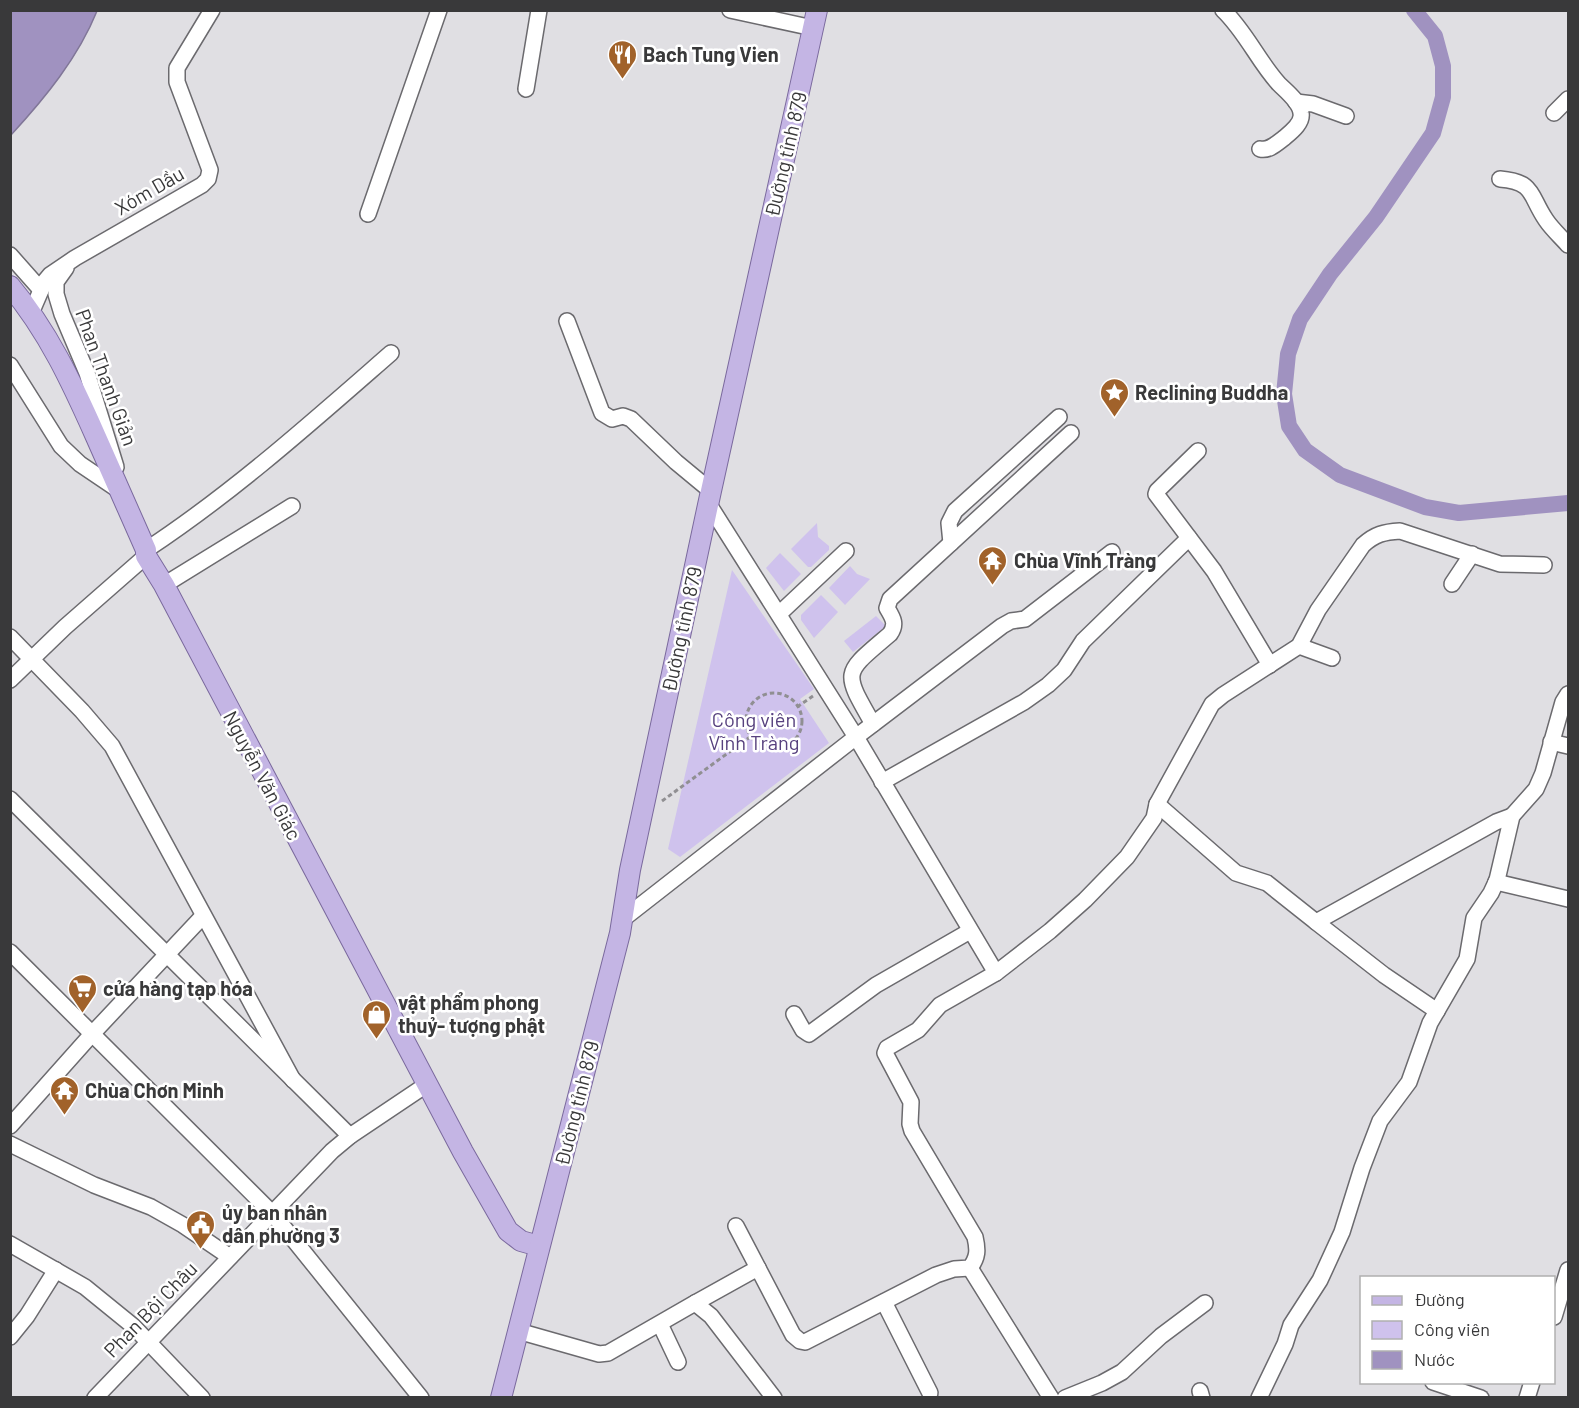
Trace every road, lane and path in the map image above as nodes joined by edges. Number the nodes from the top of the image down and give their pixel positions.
1 (212, 10) edge
2 (439, 10) edge
3 (539, 10) edge
4 (730, 10) edge
5 (1223, 10) edge
6 (815, 19) edge
7 (526, 89) dead end
8 (1569, 99) edge
9 (1296, 102) junction
10 (1554, 113) dead end
11 (1346, 116) dead end
12 (1260, 148) dead end
13 (1500, 179) dead end
14 (368, 214) dead end
15 (1569, 244) edge
16 (10, 255) edge
17 (75, 258) junction
18 (10, 286) edge
19 (41, 290) junction
20 (32, 311) junction
21 (567, 321) dead end
22 (391, 353) dead end
23 (10, 365) edge
24 (1059, 417) dead end
25 (1071, 433) dead end
26 (1198, 451) dead end
27 (120, 491) junction
28 (709, 497) junction
29 (292, 506) dead end
30 (1189, 538) junction
31 (951, 543) junction
32 (846, 551) dead end
33 (1112, 552) dead end
34 (146, 553) junction
35 (1472, 554) junction
36 (1544, 565) dead end
37 (1452, 584) dead end
38 (164, 585) junction
39 (779, 614) junction
40 (10, 637) edge
41 (1299, 646) junction
42 (32, 658) junction
43 (1332, 658) dead end
44 (1270, 665) junction
45 (10, 680) edge
46 (1569, 694) edge
47 (873, 724) junction
48 (750, 737) junction
49 (856, 737) junction
50 (1551, 742) junction
51 (1569, 746) edge
52 (882, 782) junction
53 (10, 799) edge
54 (1156, 804) junction
55 (641, 815) junction
56 (1512, 816) junction
57 (1496, 882) junction
58 (1569, 899) edge
59 (203, 916) junction
60 (623, 919) junction
61 (1316, 922) junction
62 (970, 931) junction
63 (10, 952) edge
64 (166, 954) junction
65 (996, 972) junction
66 (1437, 1011) junction
67 (794, 1014) dead end
68 (92, 1034) junction
69 (292, 1080) junction
70 (426, 1085) junction
71 (10, 1126) edge
72 (350, 1136) junction
73 (10, 1144) edge
74 (273, 1214) junction
75 (736, 1226) dead end
76 (10, 1244) edge
77 (539, 1246) junction
78 (230, 1257) junction
79 (758, 1268) junction
80 (970, 1268) junction
81 (56, 1270) junction
82 (1569, 1270) edge
83 (884, 1302) junction
84 (695, 1303) junction
85 (1205, 1303) dead end
86 (1555, 1314) edge
87 (660, 1324) junction
88 (518, 1330) junction
89 (10, 1337) edge
90 (148, 1341) junction
91 (678, 1362) dead end
92 (1436, 1384) edge
93 (930, 1393) dead end
94 (95, 1398) edge
95 (202, 1398) edge
96 (421, 1398) edge
97 (501, 1398) edge
98 (774, 1398) edge
99 (1051, 1398) edge
100 (1065, 1398) edge
101 (1259, 1398) edge
102 (1481, 1398) edge

1 - 17 street, Xóm Dầu
2 - 14 street
3 - 7 street
4 - 6 street
5 - 9 street
6 - 28 main road, Đường tỉnh 879
8 - 10 street
9 - 11 street
9 - 12 street
13 - 15 street
16 - 19 street
17 - 19 street, Xóm Dầu
17 - 27 street, Phan Thanh Giản
18 - 20 main road, Nguyễn Văn Giác
19 - 20 street, Xóm Dầu
20 - 27 main road, Nguyễn Văn Giác
21 - 28 street
22 - 34 street
23 - 27 street
24 - 31 street
25 - 31 street
26 - 30 street
27 - 34 main road, Nguyễn Văn Giác
28 - 39 street
28 - 55 main road, Đường tỉnh 879
29 - 38 street
30 - 44 street
30 - 52 street
31 - 47 street
32 - 39 street
33 - 47 street
34 - 38 main road, Nguyễn Văn Giác
34 - 42 street
35 - 36 street
35 - 37 street
35 - 41 street
38 - 70 main road, Nguyễn Văn Giác
39 - 49 street
40 - 42 street
41 - 43 street
41 - 44 street
42 - 45 street
42 - 59 street
44 - 54 street
46 - 50 street
47 - 49 street
48 - 48 path
48 - 55 path
49 - 52 street
49 - 60 street
50 - 51 street
50 - 56 street
52 - 62 street
53 - 64 street
54 - 61 street
54 - 65 street
55 - 60 main road, Đường tỉnh 879
56 - 57 street
56 - 61 street
57 - 58 street
57 - 66 street
59 - 64 street
59 - 69 street
60 - 77 main road, Đường tỉnh 879
61 - 66 street
62 - 65 street
62 - 67 street
63 - 68 street
64 - 68 street
64 - 69 street
65 - 80 street
66 - 101 street
68 - 71 street
68 - 74 street
69 - 72 street
70 - 72 street, Phan Bội Châu
70 - 77 main road, Nguyễn Văn Giác
72 - 74 street, Phan Bội Châu
73 - 78 street
74 - 78 street, Phan Bội Châu
74 - 96 street
75 - 79 street
76 - 81 street
77 - 88 main road, Đường tỉnh 879
78 - 90 street, Phan Bội Châu
79 - 83 street
79 - 84 street
80 - 83 street
80 - 99 street
81 - 89 street
81 - 90 street
82 - 86 street
83 - 93 street
84 - 87 street
84 - 98 street
85 - 100 street
87 - 88 street
87 - 91 street
88 - 97 main road, Đường tỉnh 879
90 - 94 street, Phan Bội Châu
90 - 95 street
92 - 102 street

